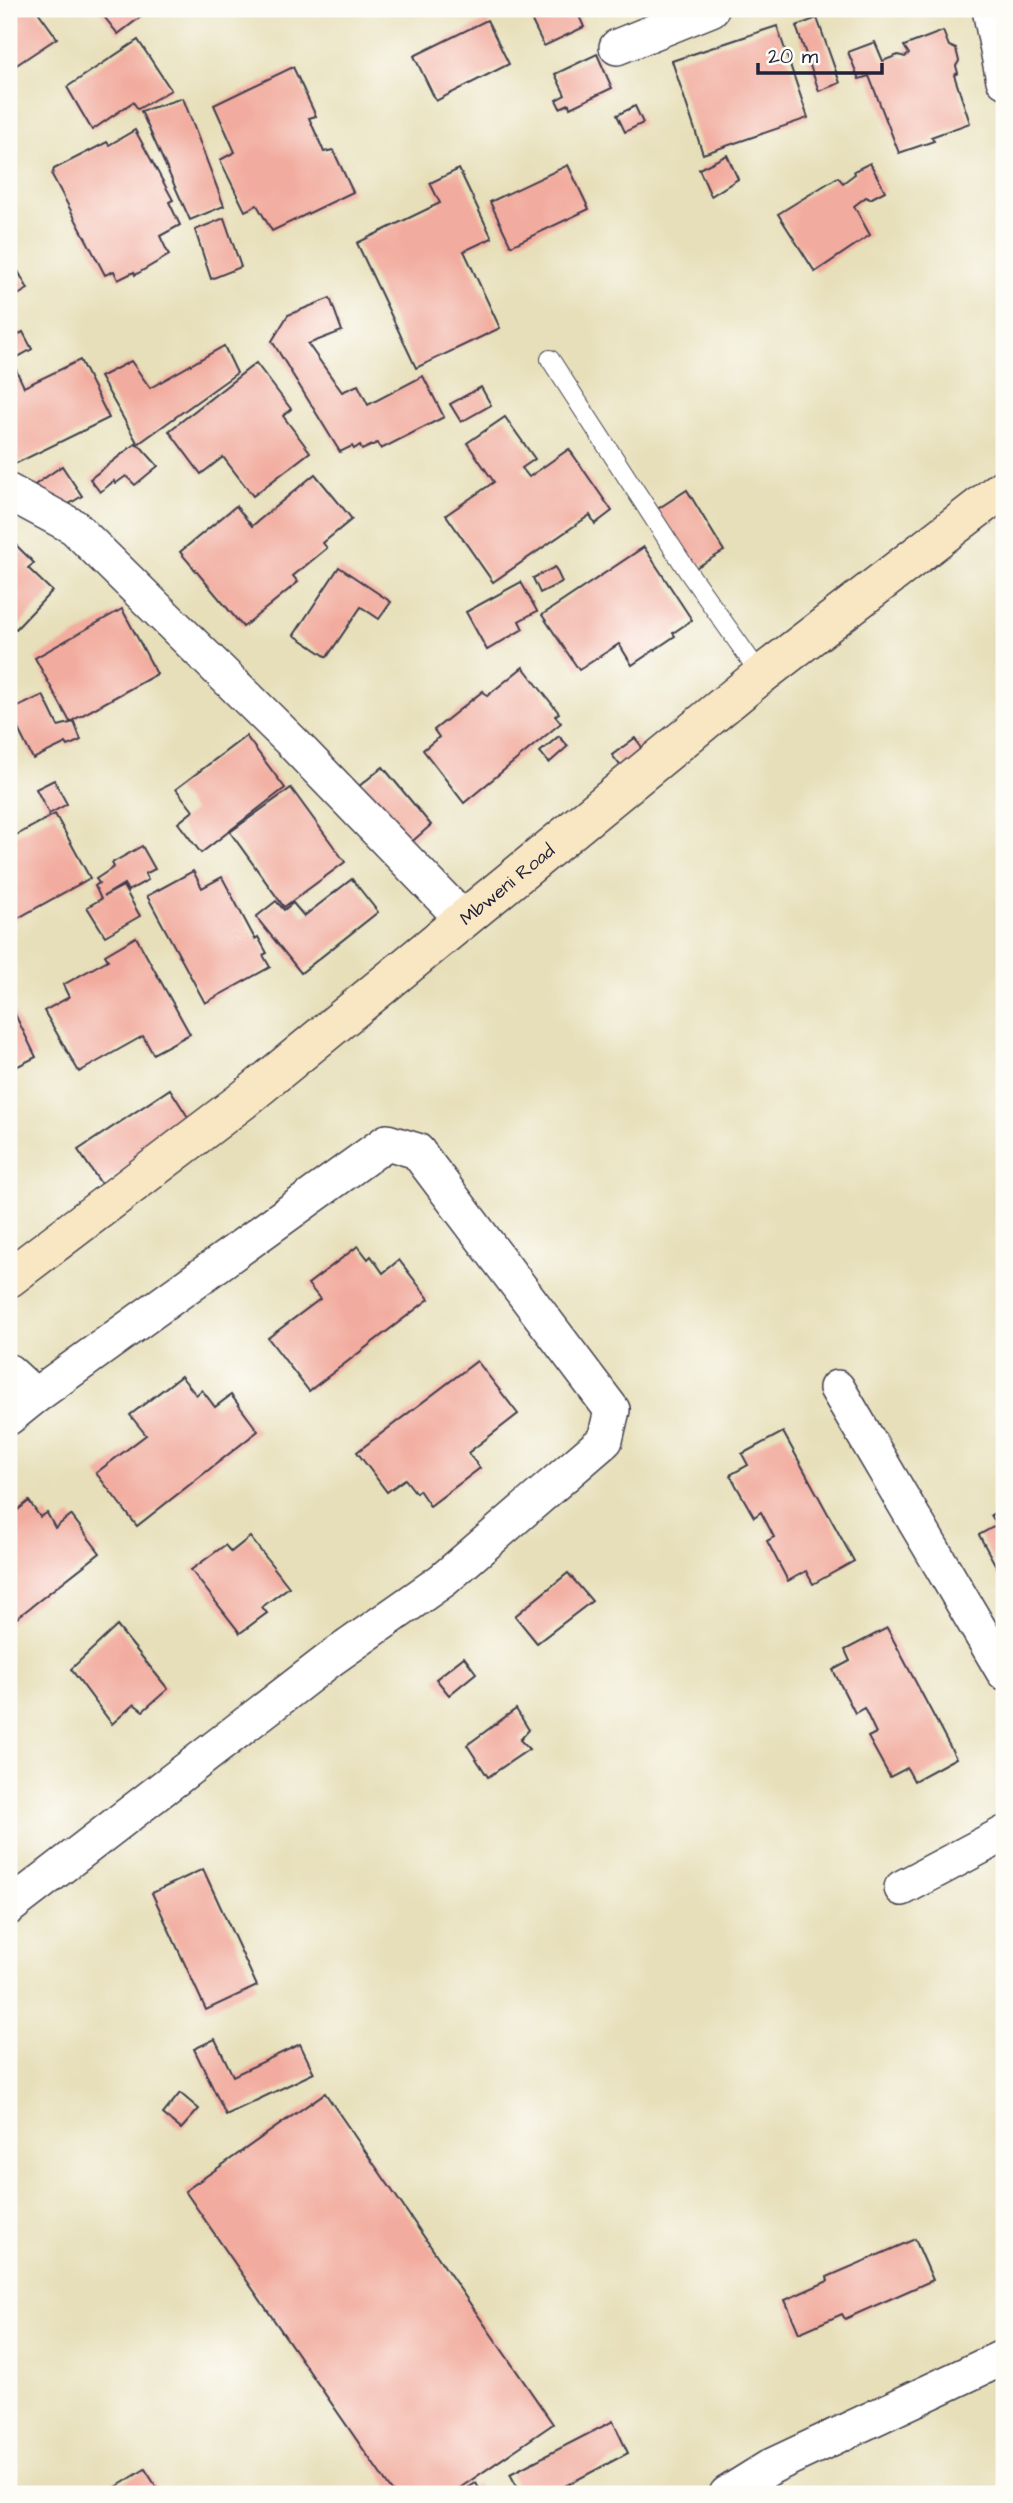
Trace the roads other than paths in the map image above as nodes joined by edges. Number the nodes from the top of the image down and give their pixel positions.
1 (711, 9) edge
2 (990, 9) edge
3 (617, 47) dead end
4 (1004, 80) edge
5 (550, 359) dead end
6 (1004, 488) edge
7 (9, 492) edge
8 (761, 675) junction
9 (463, 919) junction
10 (9, 1278) edge
11 (9, 1372) edge
12 (837, 1388) dead end
13 (22, 1407) edge
14 (1004, 1672) edge
15 (1004, 1834) edge
16 (902, 1888) dead end
17 (9, 1907) edge
18 (1000, 2369) edge
19 (727, 2494) edge

1 - 3 street
2 - 4 street
5 - 8 lane
6 - 8 street, Mbweni Road
7 - 9 street
8 - 9 street, Mbweni Road
9 - 10 street, Mbweni Road
11 - 13 street
12 - 14 street
13 - 17 street
15 - 16 street
18 - 19 street

